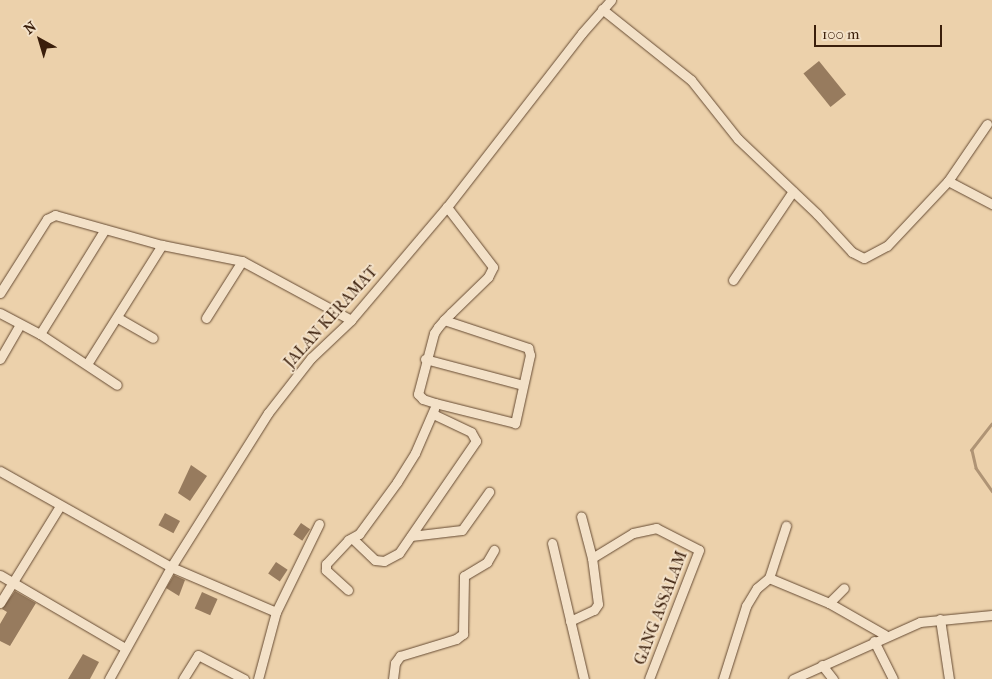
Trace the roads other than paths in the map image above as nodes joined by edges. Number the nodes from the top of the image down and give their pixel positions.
1 (611, 0) edge
2 (602, 10) junction
3 (987, 124) dead end
4 (948, 181) junction
5 (793, 191) junction
6 (992, 204) edge
7 (448, 207) junction
8 (105, 229) junction
9 (162, 245) junction
10 (242, 261) junction
11 (732, 280) dead end
12 (0, 293) edge
13 (0, 313) edge
14 (118, 318) junction
15 (206, 318) dead end
16 (351, 320) junction
17 (444, 320) junction
18 (20, 325) junction
19 (40, 334) junction
20 (153, 338) dead end
21 (425, 358) junction
22 (0, 359) edge
23 (87, 364) junction
24 (523, 385) junction
25 (117, 386) dead end
26 (435, 404) junction
27 (433, 414) junction
28 (0, 471) edge
29 (489, 492) dead end
30 (60, 506) junction
31 (581, 516) dead end
32 (319, 524) dead end
33 (786, 526) dead end
34 (411, 536) junction
35 (353, 539) junction
36 (552, 542) dead end
37 (494, 550) dead end
38 (592, 558) junction
39 (171, 567) junction
40 (0, 575) edge
41 (769, 578) junction
42 (12, 582) junction
43 (844, 588) dead end
44 (348, 590) dead end
45 (0, 603) edge
46 (829, 603) junction
47 (276, 612) junction
48 (992, 616) edge
49 (940, 618) junction
50 (570, 621) junction
51 (885, 636) junction
52 (874, 641) junction
53 (126, 648) junction
54 (822, 665) junction
55 (109, 679) edge
56 (183, 679) edge
57 (244, 679) edge
58 (258, 679) edge
59 (393, 679) edge
60 (584, 679) edge
61 (649, 679) edge
62 (723, 679) edge
63 (793, 679) edge
64 (833, 679) edge
65 (893, 679) edge
66 (949, 679) edge

1 - 2 street, JALAN KERAMAT
2 - 5 street
2 - 7 street, JALAN KERAMAT
3 - 4 street
4 - 5 street
4 - 6 street
5 - 11 street
7 - 16 street, JALAN KERAMAT
7 - 17 street
8 - 9 street
8 - 12 street
8 - 19 street
9 - 10 street
9 - 14 street
10 - 15 street
10 - 16 street
13 - 18 street
14 - 20 street
14 - 23 street
16 - 39 street, JALAN KERAMAT
17 - 21 street
17 - 24 street
18 - 19 street
18 - 22 street
19 - 23 street
21 - 24 street
21 - 26 street
23 - 25 street
24 - 26 street
26 - 27 street
27 - 34 street
27 - 35 street
28 - 30 street
29 - 34 street
30 - 39 street
30 - 42 street
31 - 38 street
32 - 47 street
33 - 41 street
34 - 35 street
35 - 44 street
36 - 50 street
37 - 59 street
38 - 50 street
38 - 61 street, GANG ASSALAM
39 - 47 street
39 - 53 street, JALAN KERAMAT
40 - 42 street
41 - 46 street
41 - 62 street
42 - 45 street
42 - 53 street
43 - 46 street
46 - 51 street
47 - 58 street
48 - 49 street
49 - 51 street
49 - 66 street
50 - 60 street
51 - 52 street
52 - 54 street
52 - 65 street
53 - 55 street, JALAN KERAMAT
54 - 63 street
54 - 64 street
56 - 57 street

